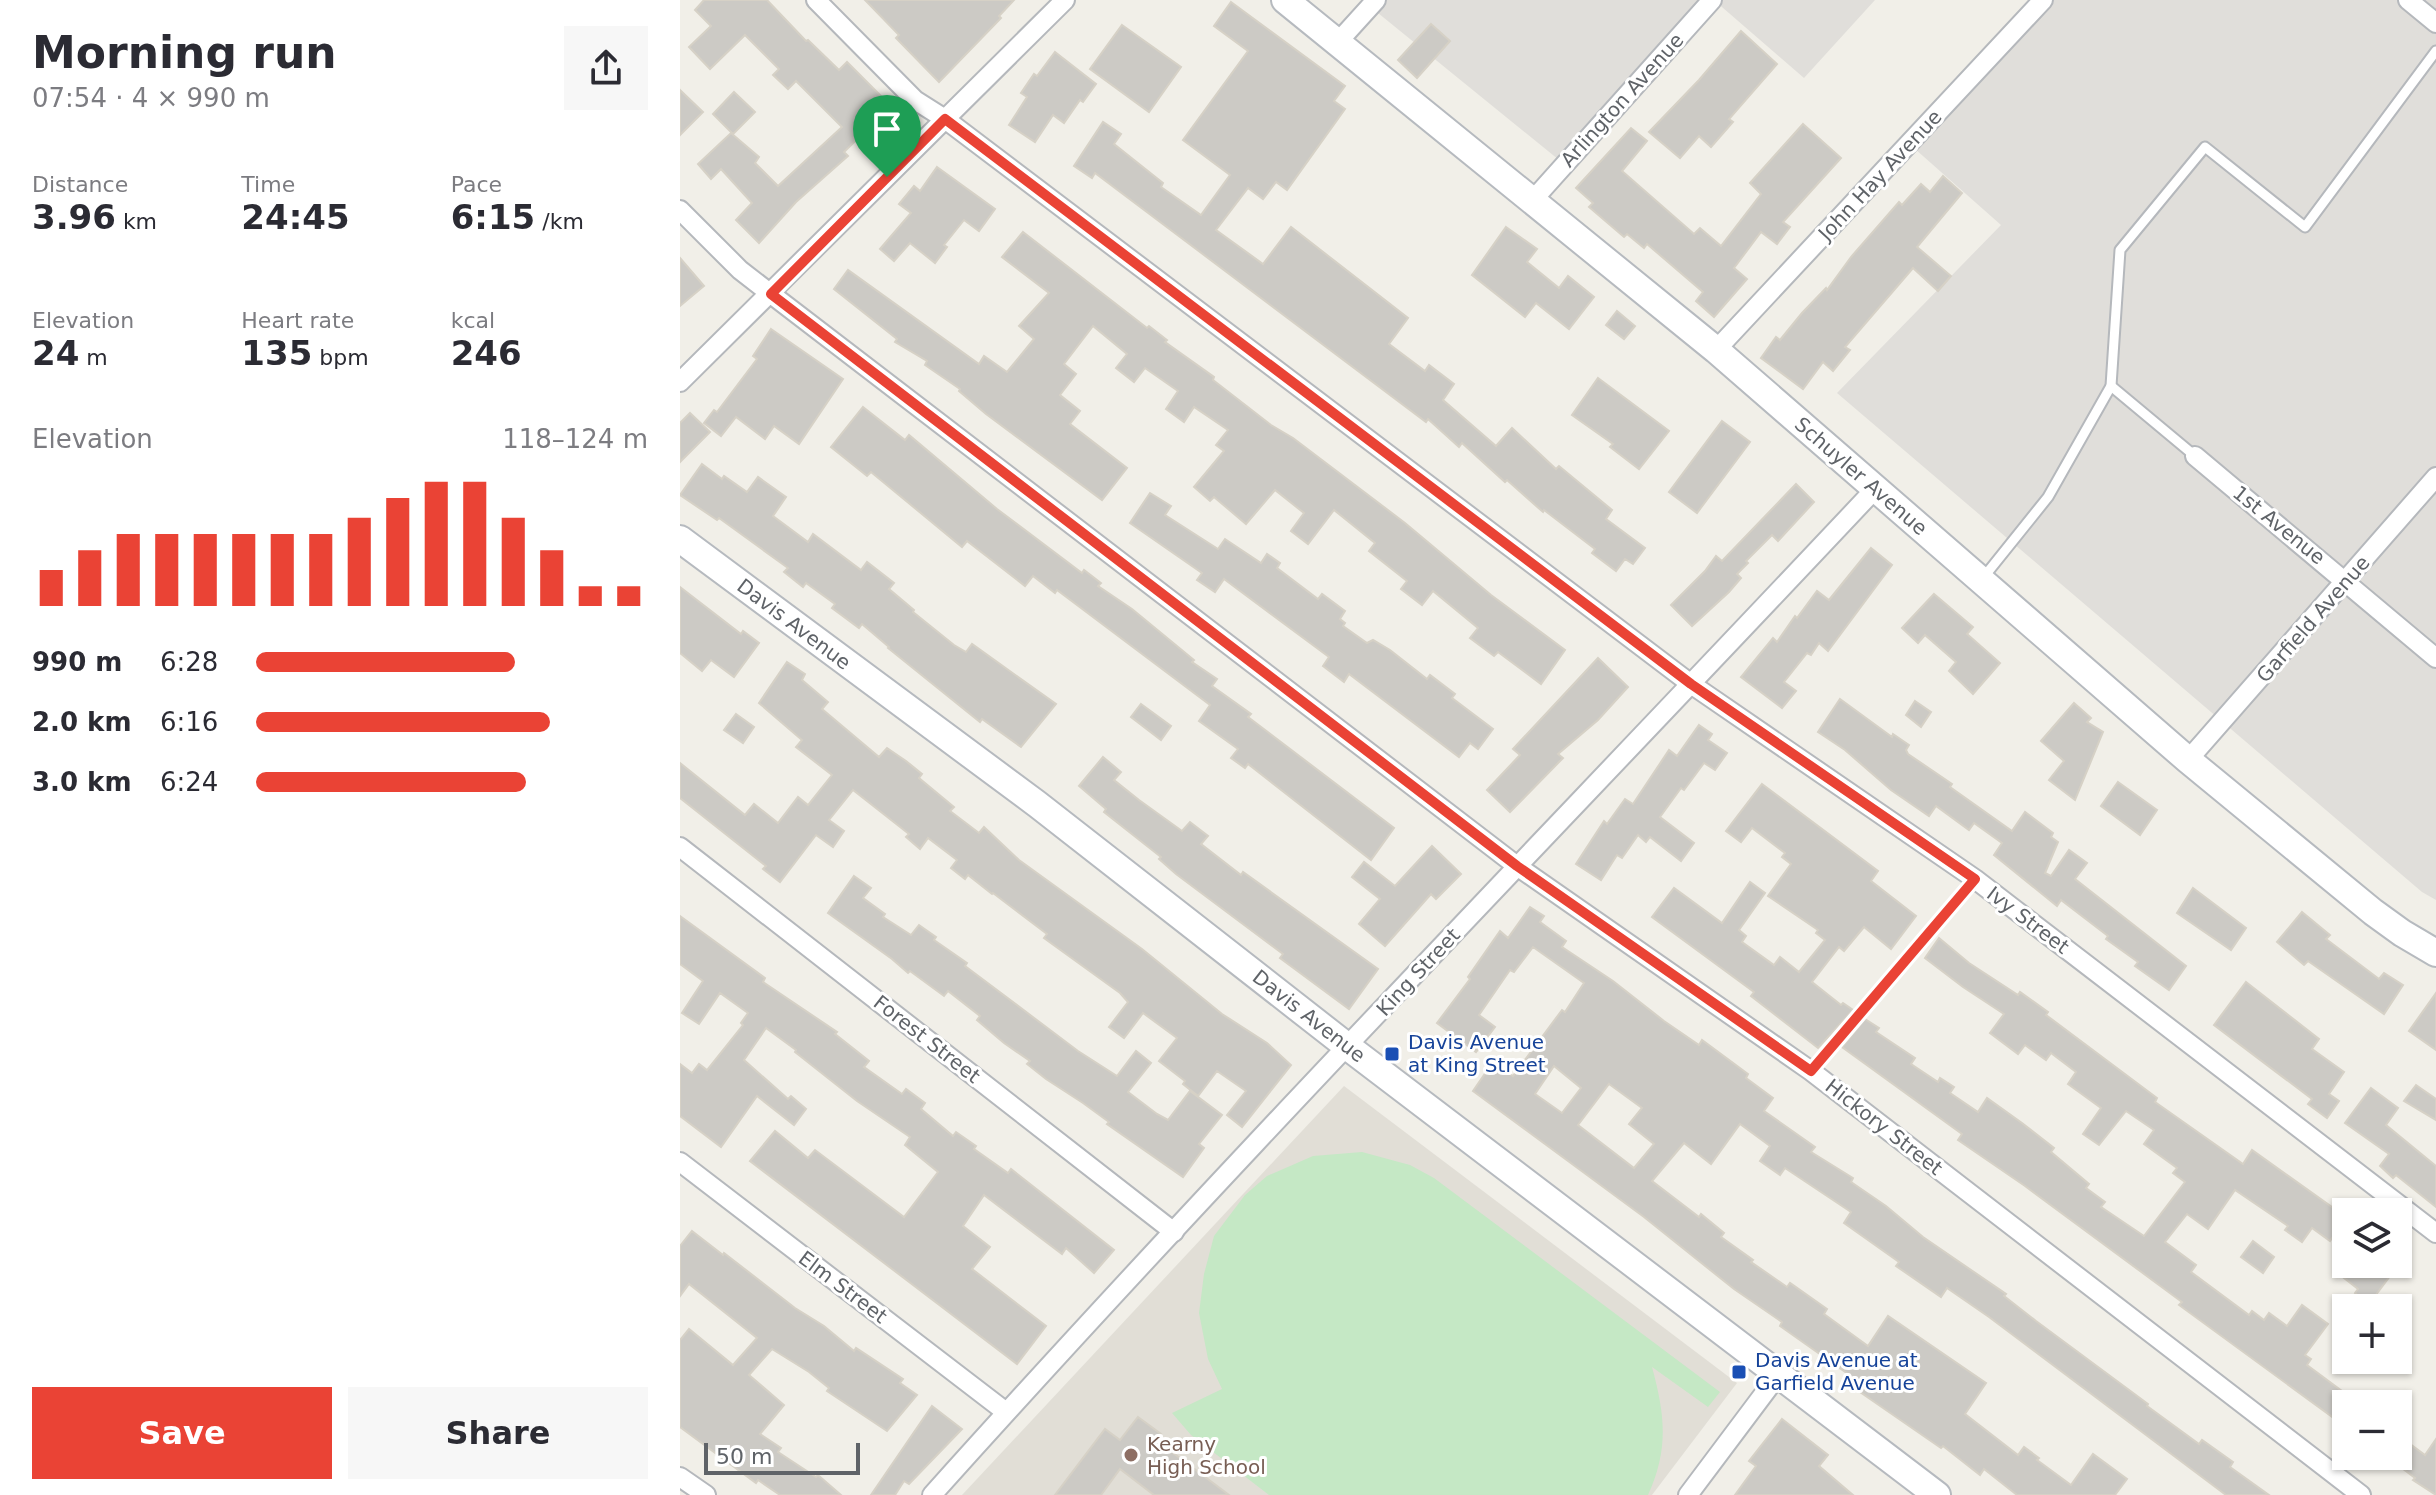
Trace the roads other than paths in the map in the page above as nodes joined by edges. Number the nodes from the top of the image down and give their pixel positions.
1 (816, 0) edge
2 (1065, 0) edge
3 (1285, 0) edge
4 (1376, 0) edge
5 (1712, 0) edge
6 (2043, 0) edge
7 (2408, 0) edge
8 (2436, 23) edge
9 (1337, 43) junction
10 (2436, 51) edge
11 (945, 119) junction
12 (1532, 201) junction
13 (680, 210) edge
14 (771, 294) junction
15 (1716, 350) junction
16 (680, 382) edge
17 (2111, 386) junction
18 (2195, 456) joint
19 (2436, 477) edge
20 (1876, 488) junction
21 (680, 539) edge
22 (1981, 580) junction
23 (2347, 581) junction
24 (2436, 658) edge
25 (1691, 684) junction
26 (2188, 760) junction
27 (680, 847) edge
28 (1517, 866) junction
29 (1975, 879) junction
30 (2436, 953) edge
31 (1348, 1047) junction
32 (1811, 1071) junction
33 (680, 1162) edge
34 (1174, 1232) junction
35 (2436, 1233) edge
36 (1778, 1375) junction
37 (1006, 1412) junction
38 (932, 1495) edge
39 (1688, 1495) edge
40 (1937, 1495) edge
41 (2361, 1495) edge

1 - 11 street, Ivy Street
2 - 11 street
3 - 9 street, Schuyler Avenue
4 - 9 street
5 - 12 street, Arlington Avenue
6 - 15 street, John Hay Avenue
7 - 8 street
9 - 12 street, Schuyler Avenue
10 - 17 lane
11 - 14 street
11 - 25 street, Ivy Street
12 - 15 street, Schuyler Avenue
13 - 14 street, Hickory Street
14 - 16 street
14 - 28 street, Hickory Street
15 - 20 street, Schuyler Avenue
17 - 18 lane
17 - 22 lane
18 - 23 street, 1st Avenue
19 - 23 street, Garfield Avenue
20 - 22 street, Schuyler Avenue
20 - 25 street, King Street
21 - 31 street, Davis Avenue
22 - 26 street, Schuyler Avenue
23 - 24 street, 1st Avenue
23 - 26 street, Garfield Avenue
25 - 28 street, King Street
25 - 29 street, Ivy Street
26 - 30 street, Schuyler Avenue
27 - 34 street, Forest Street
28 - 31 street, King Street
28 - 32 street, Hickory Street
29 - 32 lane
29 - 35 street, Ivy Street
31 - 34 street, King Street
31 - 36 street, Davis Avenue
32 - 41 street, Hickory Street
33 - 37 street, Elm Street
34 - 37 street, King Street
36 - 39 street
36 - 40 street, Davis Avenue
37 - 38 street, King Street

